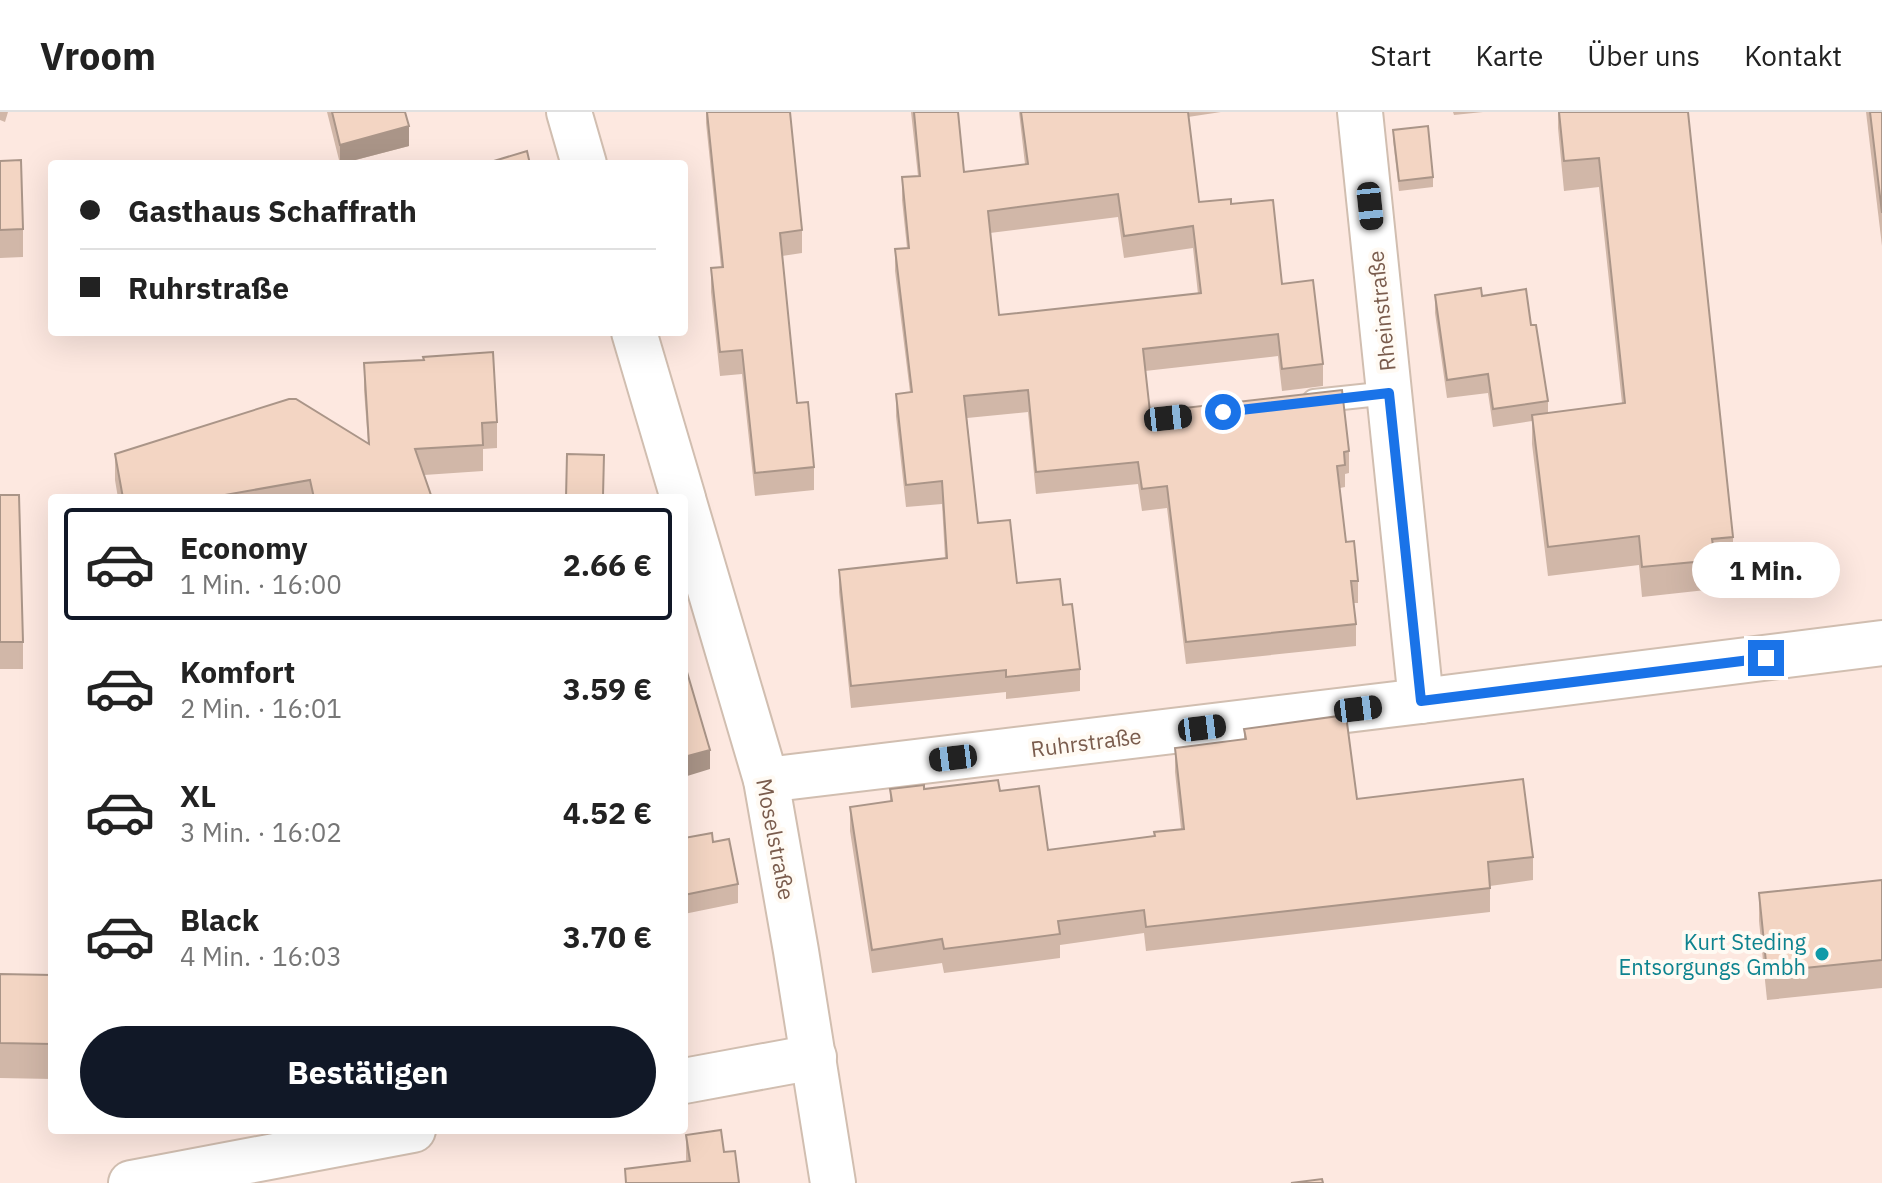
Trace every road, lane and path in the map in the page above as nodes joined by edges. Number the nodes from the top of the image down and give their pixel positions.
1 (569, 112) edge
2 (1360, 112) edge
3 (583, 160) edge
4 (635, 336) edge
5 (1389, 393) junction
6 (1288, 404) edge
7 (681, 494) edge
8 (688, 517) edge
9 (1882, 643) edge
10 (1421, 701) junction
11 (766, 780) junction
12 (814, 1057) junction
13 (688, 1080) edge
14 (392, 1134) edge
15 (131, 1183) edge
16 (833, 1183) edge

1 - 3 street
2 - 5 street, Rheinstraße
4 - 7 street, Moselstraße
5 - 6 lane
5 - 10 street, Rheinstraße
8 - 11 street, Moselstraße
9 - 10 street, Ruhrstraße
10 - 11 street, Ruhrstraße
11 - 12 street, Moselstraße
12 - 13 street
12 - 16 street, Moselstraße
14 - 15 street

